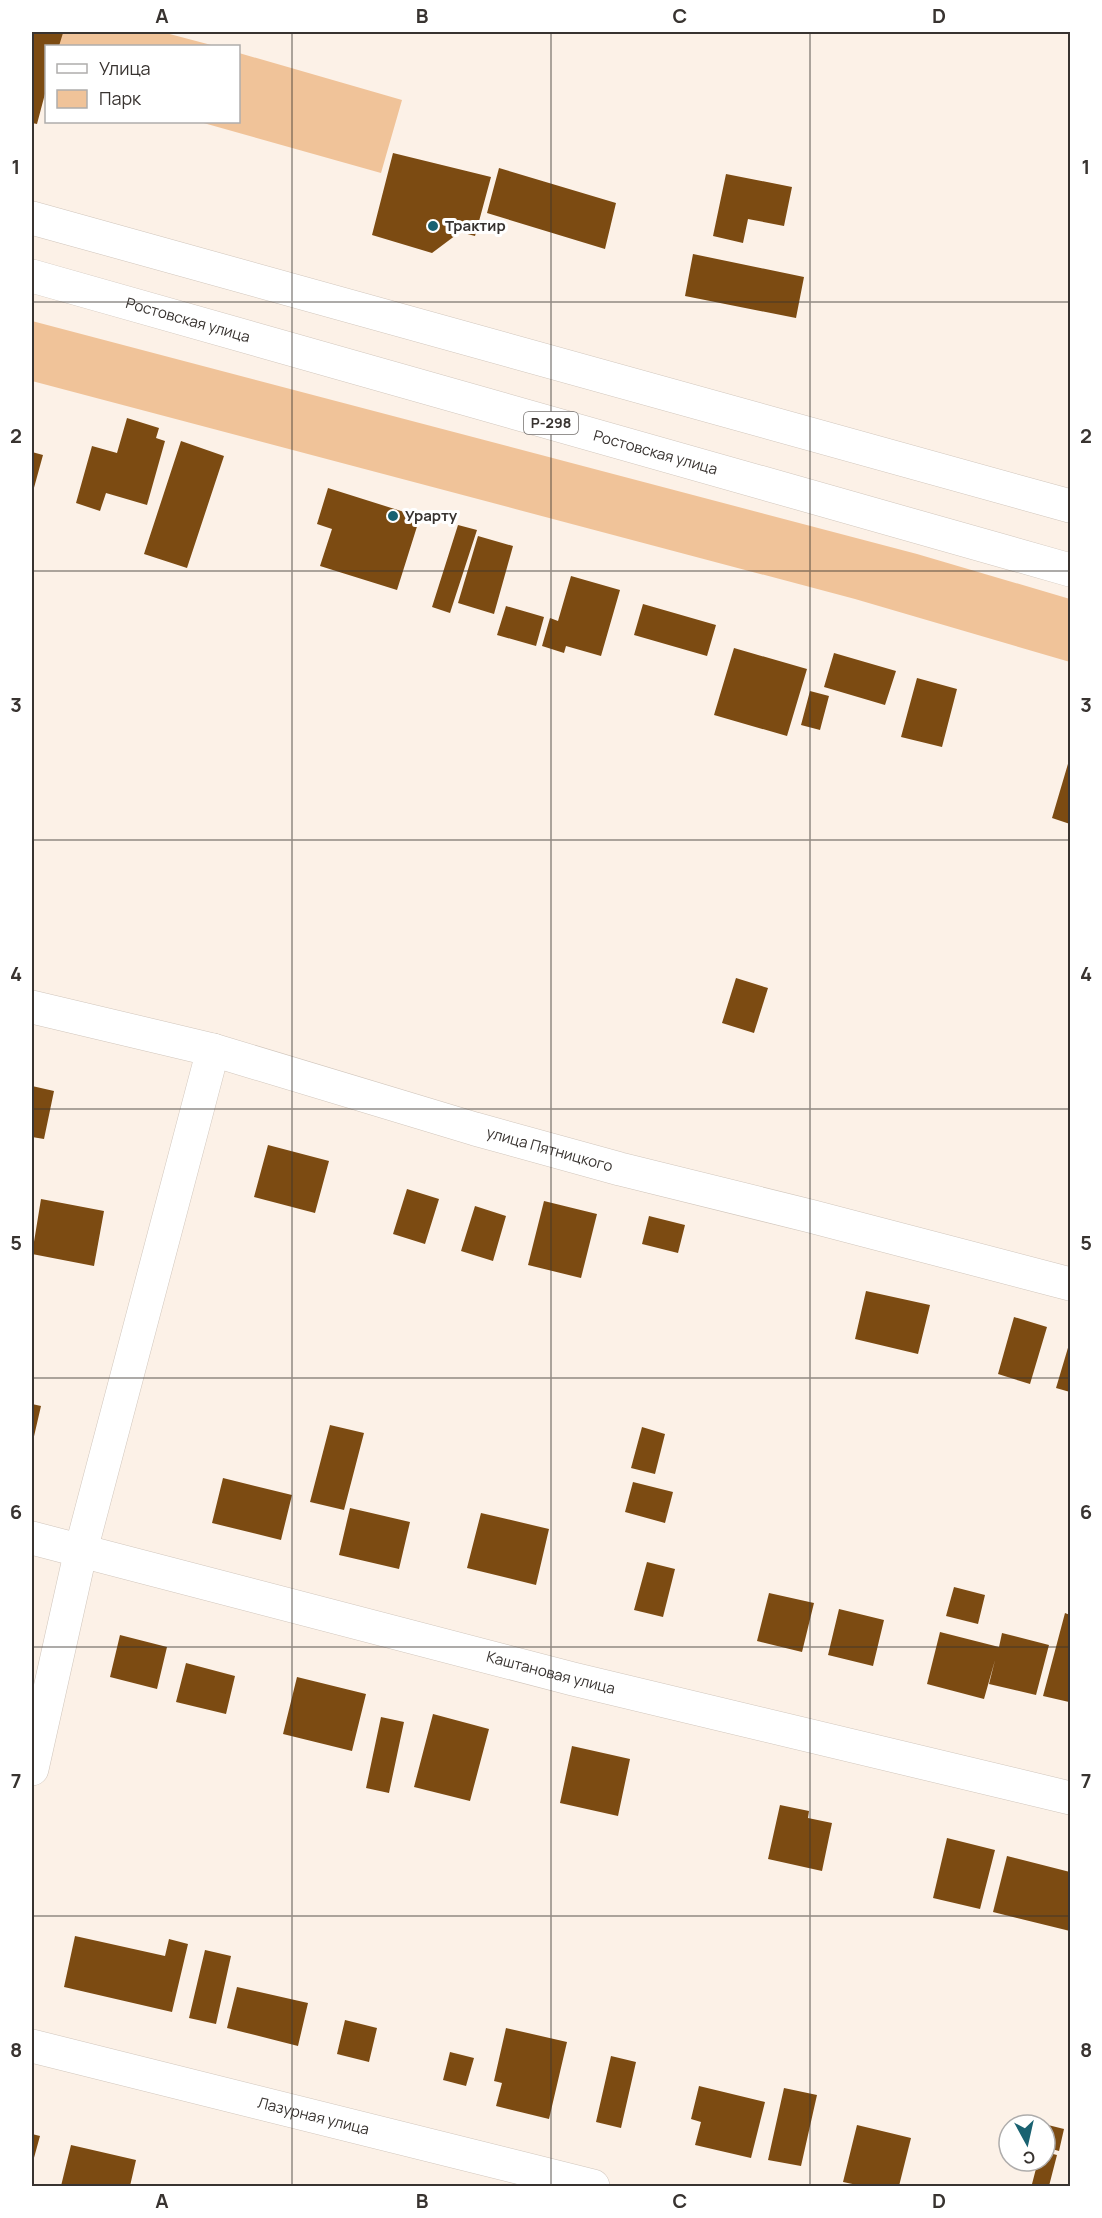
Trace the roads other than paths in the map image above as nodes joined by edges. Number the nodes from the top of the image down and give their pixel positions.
1 (32, 218) edge
2 (32, 276) edge
3 (1071, 506) edge
4 (1071, 570) edge
5 (32, 1007) edge
6 (213, 1050) junction
7 (1071, 1284) edge
8 (32, 1538) edge
9 (81, 1550) junction
10 (32, 1769) edge
11 (1071, 1798) edge
12 (32, 2046) edge
13 (593, 2187) edge

1 - 3 main road
2 - 4 main road, Ростовская улица / Р-298
5 - 6 main road, улица Пятницкого
6 - 7 main road, улица Пятницкого
6 - 9 main road
8 - 9 main road, Каштановая улица
9 - 10 main road
9 - 11 main road, Каштановая улица
12 - 13 main road, Лазурная улица

